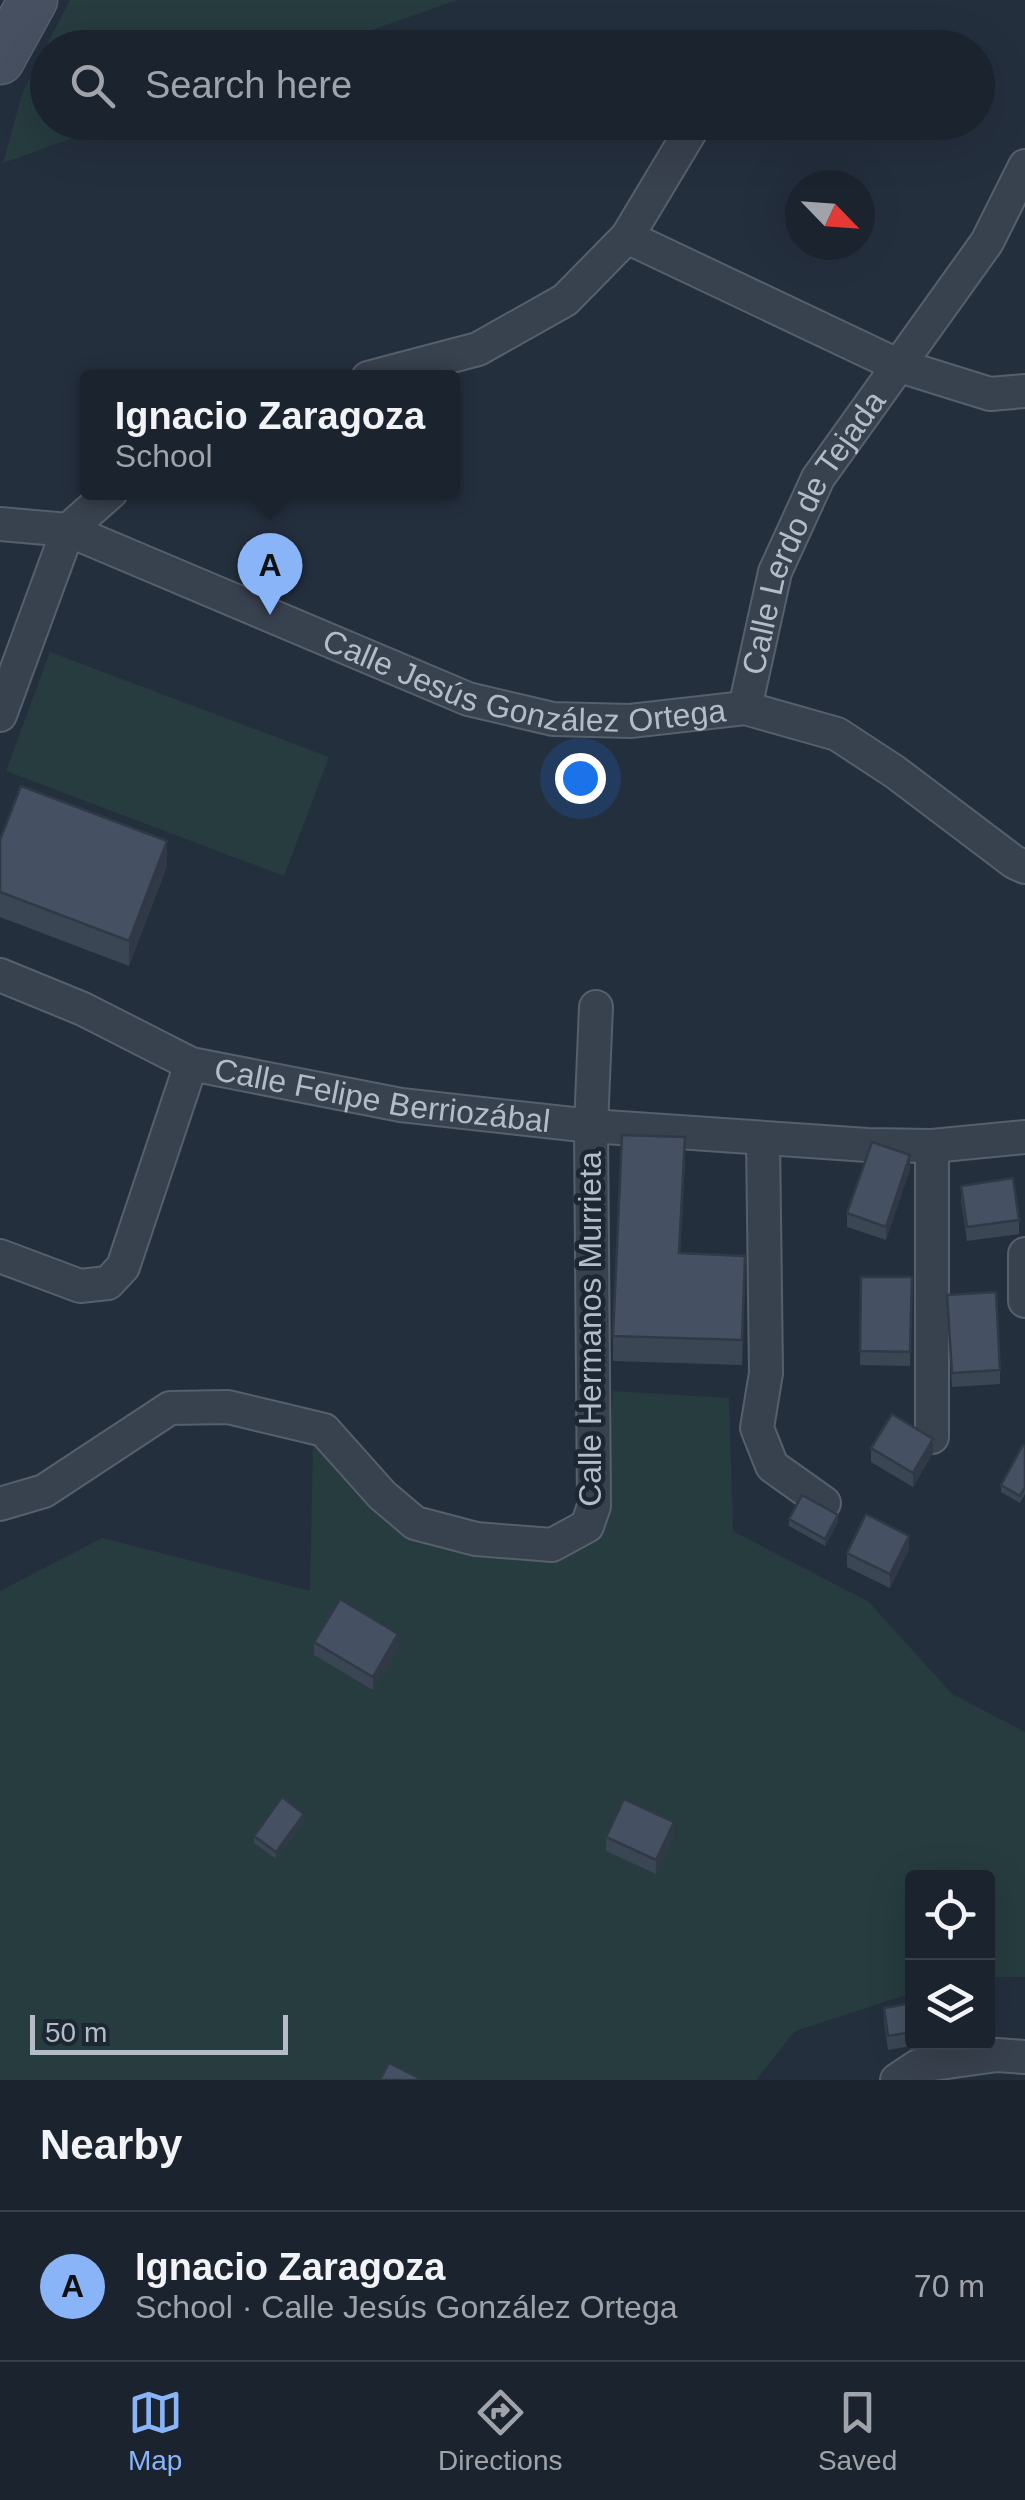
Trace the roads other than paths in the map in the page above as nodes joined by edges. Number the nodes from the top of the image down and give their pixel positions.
1 (32, 0) edge
2 (0, 60) edge
3 (685, 140) edge
4 (1025, 166) edge
5 (628, 237) junction
6 (897, 365) junction
7 (398, 370) edge
8 (1025, 392) edge
9 (101, 500) edge
10 (0, 524) edge
11 (68, 530) junction
12 (746, 708) junction
13 (0, 715) edge
14 (1025, 867) edge
15 (0, 975) edge
16 (596, 1007) dead end
17 (191, 1064) junction
18 (591, 1126) junction
19 (1025, 1136) edge
20 (763, 1139) junction
21 (932, 1146) junction
22 (1025, 1254) edge
23 (0, 1256) edge
24 (1025, 1302) edge
25 (932, 1437) edge
26 (824, 1503) edge
27 (0, 1504) edge
28 (1025, 2057) edge
29 (897, 2080) edge

1 - 2 main road
3 - 5 street
4 - 6 street, Calle Lerdo de Tejada
5 - 6 street
5 - 7 street
6 - 8 street
6 - 12 street, Calle Lerdo de Tejada
9 - 11 street
10 - 11 street, Calle Jesús González Ortega
11 - 12 street, Calle Jesús González Ortega
11 - 13 street
12 - 14 street, Calle Jesús González Ortega
15 - 17 street, Calle Felipe Berriozábal
16 - 18 street, Calle Hermanos Murrieta
17 - 18 street, Calle Felipe Berriozábal
17 - 23 street
18 - 20 street, Calle Felipe Berriozábal
18 - 27 street, Calle Hermanos Murrieta
19 - 21 street, Calle Felipe Berriozábal
20 - 21 street, Calle Felipe Berriozábal
20 - 26 street
21 - 25 street
22 - 24 street
28 - 29 street

